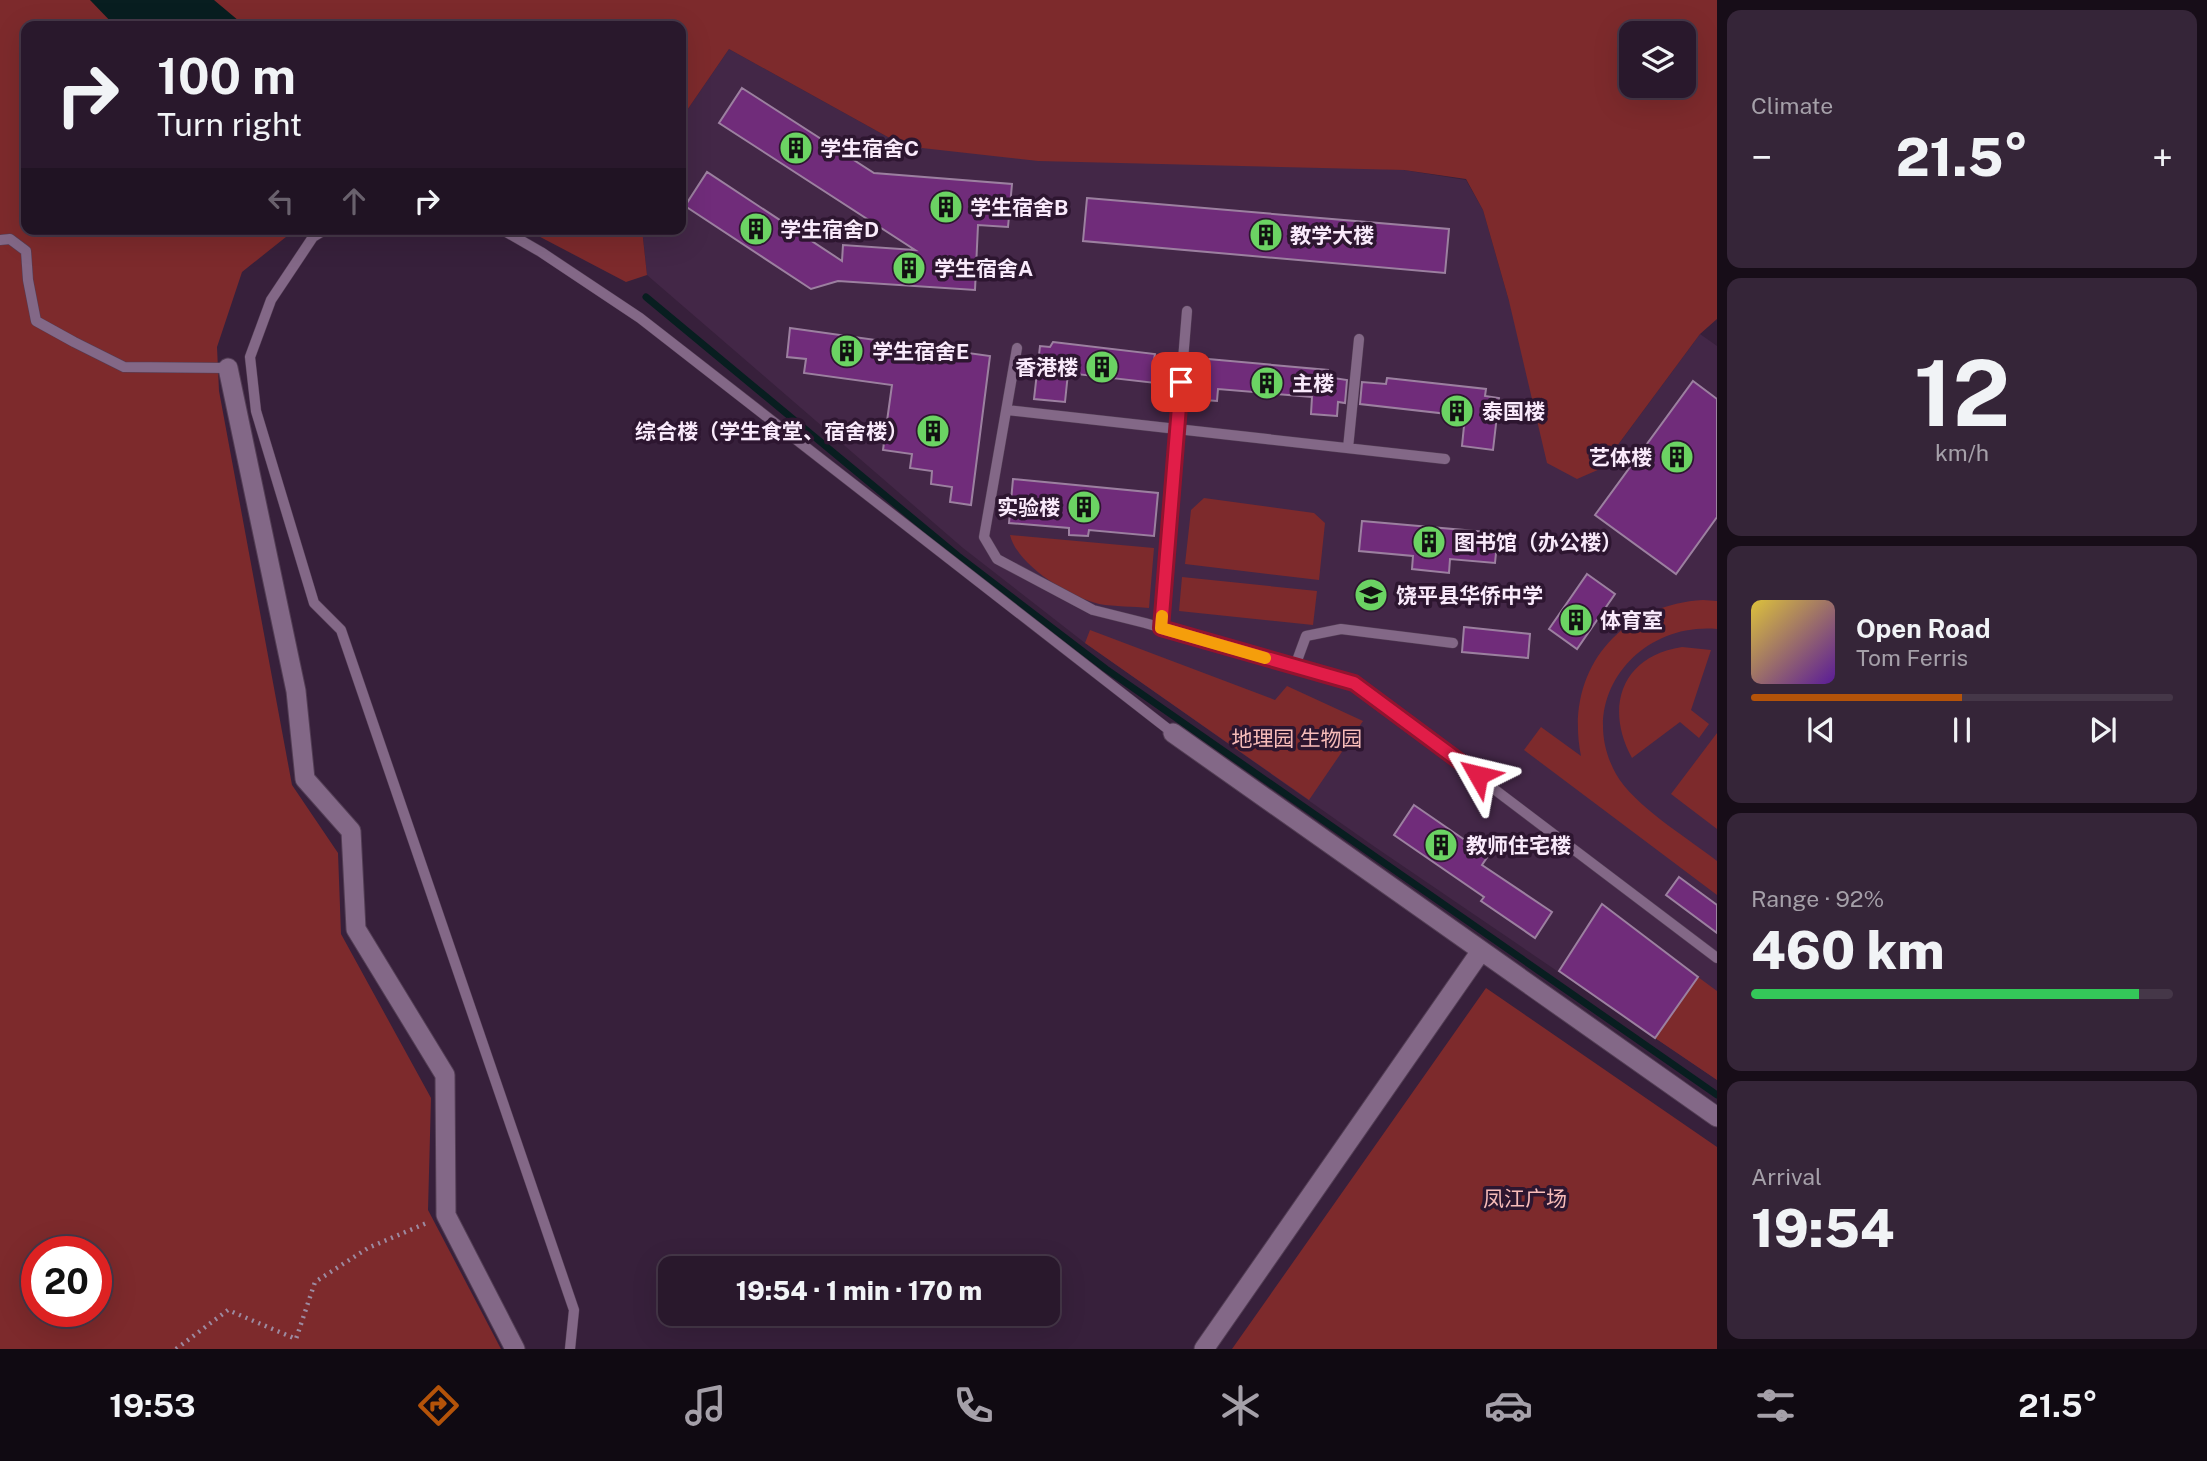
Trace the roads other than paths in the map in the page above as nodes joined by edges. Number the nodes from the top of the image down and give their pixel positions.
1 (316, 235) edge
2 (511, 235) edge
3 (0, 240) edge
4 (1186, 311) dead end
5 (1359, 339) dead end
6 (1017, 348) dead end
7 (228, 368) joint
8 (1007, 410) junction
9 (1177, 429) junction
10 (1348, 448) junction
11 (1445, 459) dead end
12 (1161, 628) junction
13 (1453, 643) dead end
14 (1296, 666) junction
15 (1173, 733) joint
16 (1481, 951) junction
17 (1717, 958) edge
18 (1717, 1117) edge
19 (515, 1349) edge
20 (570, 1349) edge
21 (1204, 1349) edge

1 - 20 lane
2 - 15 lane
3 - 7 lane
4 - 9 lane
5 - 10 lane
6 - 8 lane
7 - 19 street
8 - 9 lane
8 - 12 lane
9 - 10 lane
9 - 12 lane
10 - 11 lane
12 - 14 lane
13 - 14 lane
14 - 17 lane
15 - 16 street
16 - 18 street
16 - 21 street

